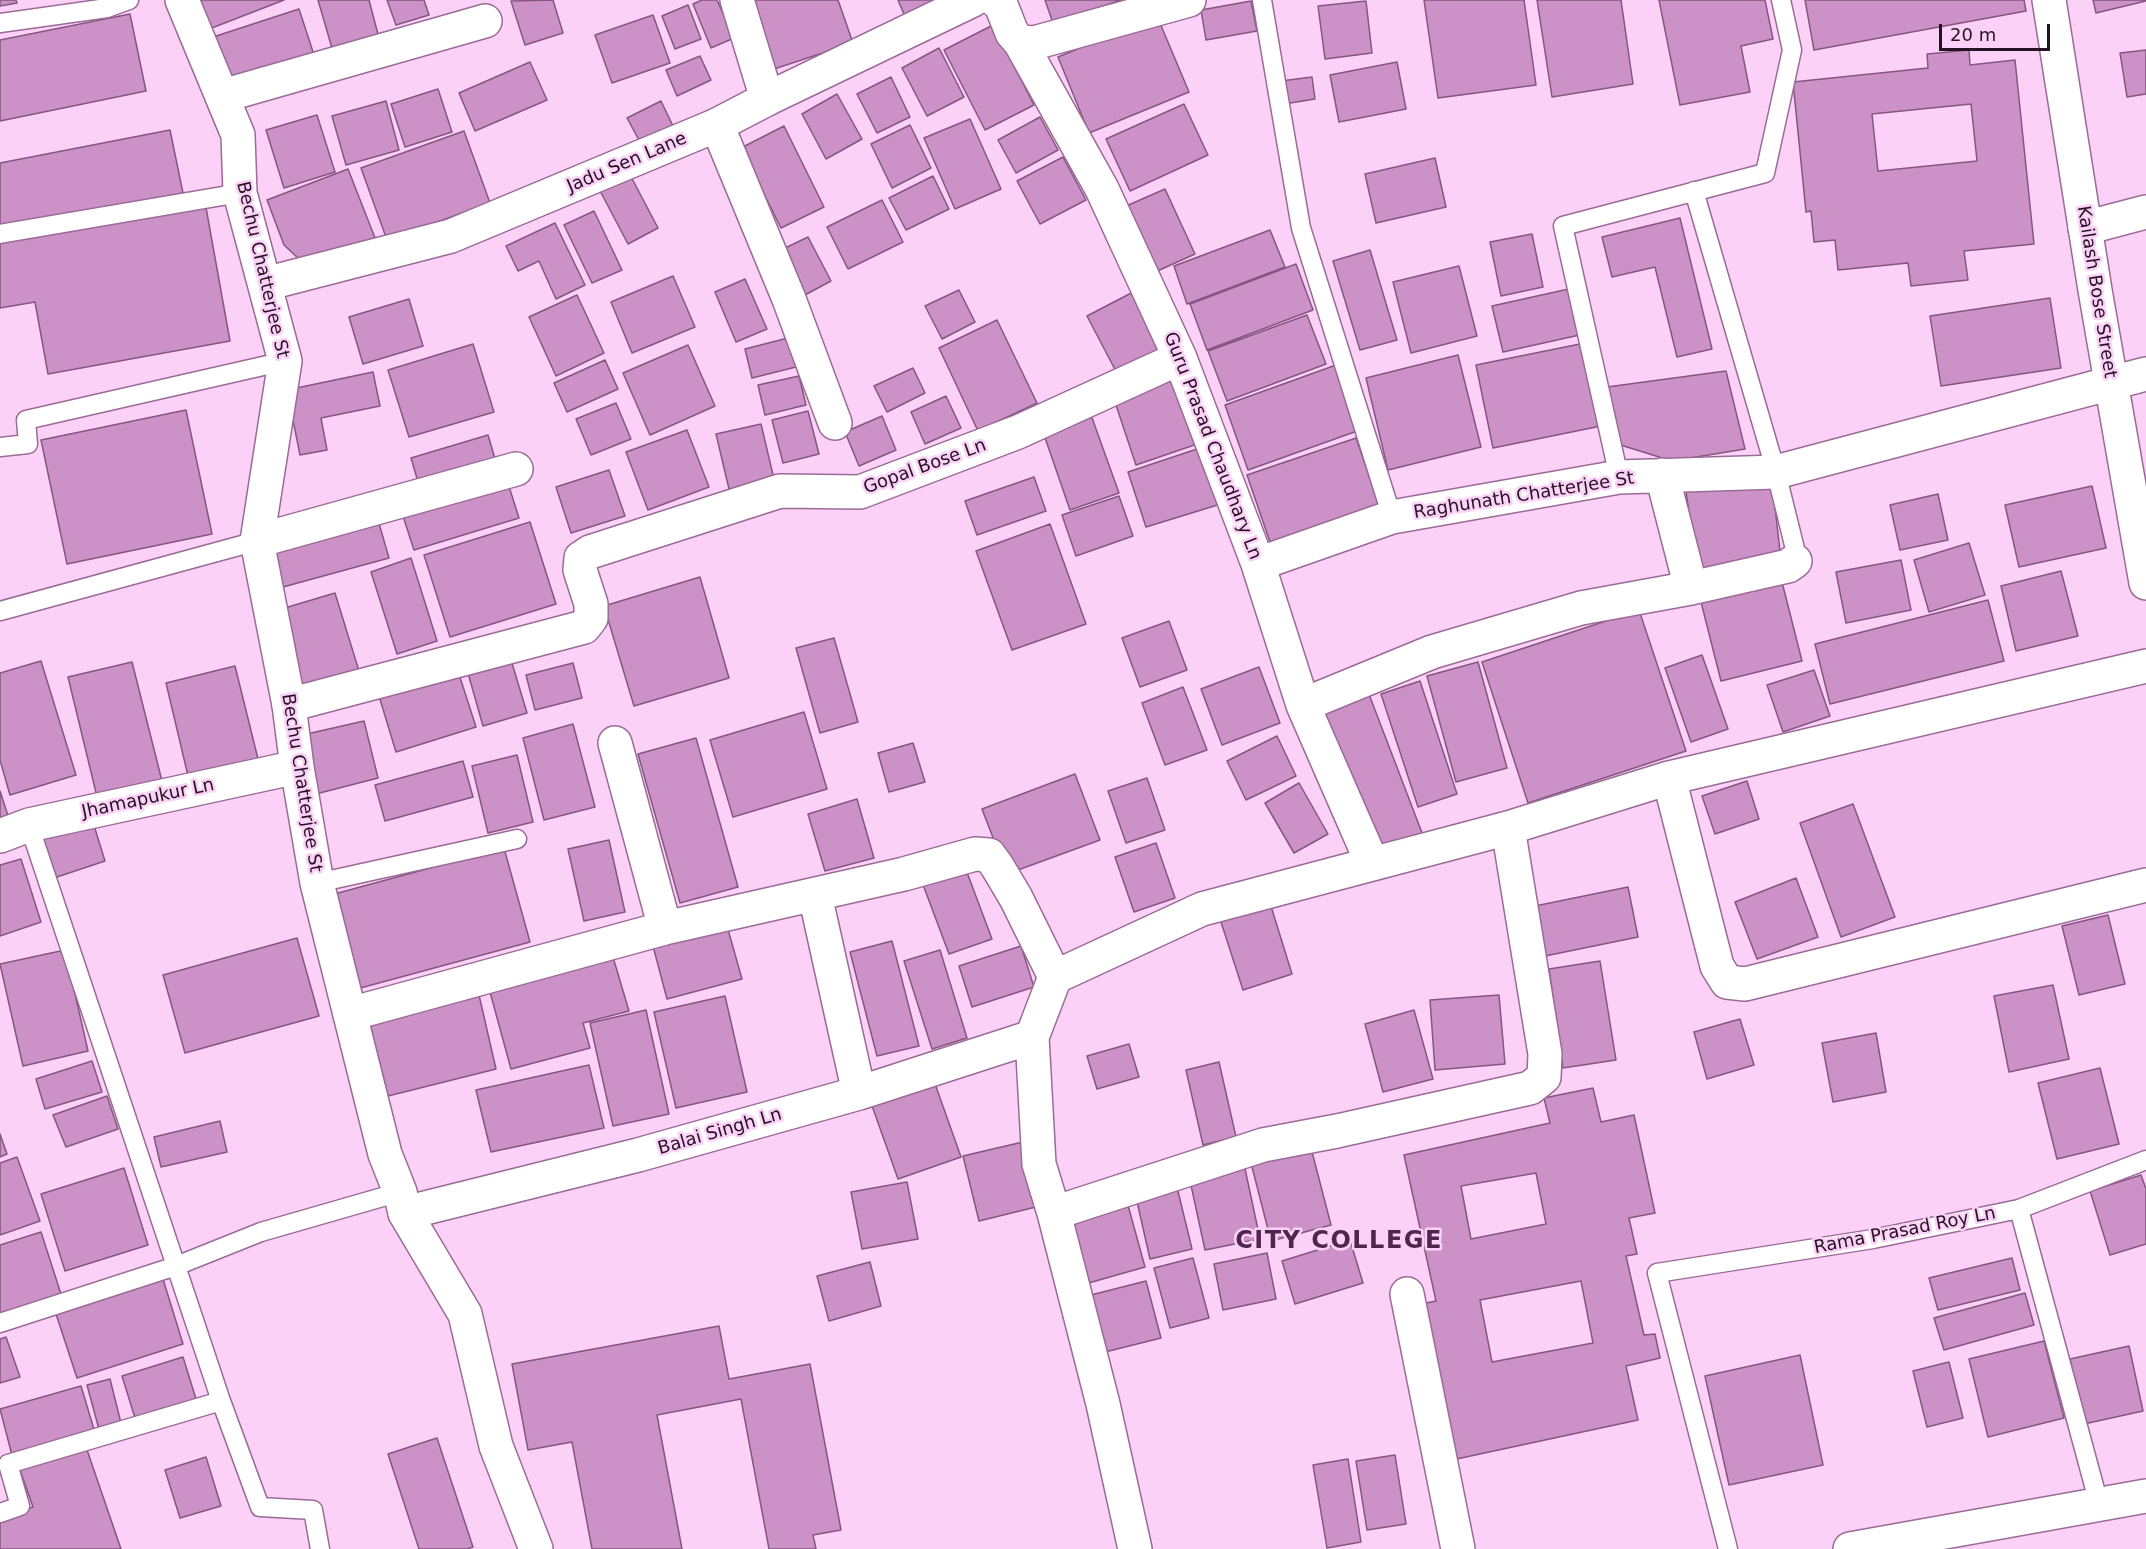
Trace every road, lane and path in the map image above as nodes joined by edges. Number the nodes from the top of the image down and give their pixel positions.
1 (129, 0) edge
2 (182, 0) edge
3 (737, 0) edge
4 (973, 0) edge
5 (995, 0) edge
6 (1190, 0) edge
7 (1262, 0) edge
8 (1781, 0) edge
9 (2049, 0) edge
10 (485, 21) dead end
11 (0, 23) edge
12 (1020, 42) junction
13 (222, 96) junction
14 (767, 99) junction
15 (717, 125) junction
16 (1695, 191) junction
17 (240, 193) junction
18 (2146, 212) edge
19 (2085, 228) junction
20 (0, 234) edge
21 (265, 284) junction
22 (1180, 358) junction
23 (285, 361) junction
24 (2146, 374) edge
25 (2110, 383) junction
26 (835, 423) dead end
27 (0, 447) edge
28 (516, 469) dead end
29 (1776, 472) junction
30 (1662, 476) junction
31 (1618, 477) junction
32 (1392, 517) junction
33 (2142, 539) edge
34 (258, 541) junction
35 (1795, 561) joint
36 (1258, 564) junction
37 (2146, 583) edge
38 (1690, 588) junction
39 (0, 611) edge
40 (2146, 666) edge
41 (289, 705) junction
42 (1303, 705) junction
43 (615, 742) dead end
44 (297, 767) junction
45 (1669, 778) junction
46 (1508, 828) junction
47 (15, 830) edge
48 (517, 839) dead end
49 (1372, 863) junction
50 (317, 883) junction
51 (2146, 885) edge
52 (815, 895) junction
53 (664, 928) junction
54 (1055, 977) junction
55 (350, 1014) junction
56 (1032, 1036) junction
57 (859, 1093) junction
58 (2146, 1160) edge
59 (402, 1203) junction
60 (2019, 1209) junction
61 (1054, 1213) junction
62 (176, 1266) junction
63 (1407, 1294) dead end
64 (0, 1323) edge
65 (221, 1401) junction
66 (2146, 1496) edge
67 (2099, 1504) junction
68 (0, 1513) edge
69 (320, 1549) edge
70 (536, 1549) edge
71 (1135, 1549) edge
72 (1458, 1549) edge
73 (1728, 1549) edge
74 (1850, 1549) edge

1 - 11 lane
2 - 13 street, Bechu Chatterjee St
3 - 14 street
4 - 14 street, Jadu Sen Lane
5 - 12 street
6 - 12 street
7 - 32 lane
8 - 16 lane
9 - 19 street, Kailash Bose Street
10 - 13 street
12 - 22 street, Guru Prasad Chaudhary Ln
13 - 17 street, Bechu Chatterjee St
14 - 15 street, Jadu Sen Lane
15 - 21 street, Jadu Sen Lane
15 - 26 street
16 - 29 lane
16 - 31 lane
17 - 20 lane
17 - 21 street, Bechu Chatterjee St
18 - 19 street
19 - 25 street, Kailash Bose Street
21 - 23 street, Bechu Chatterjee St
22 - 36 street, Guru Prasad Chaudhary Ln
22 - 41 street, Gopal Bose Ln
23 - 27 lane
23 - 34 street, Bechu Chatterjee St
24 - 25 street, Raghunath Chatterjee St
25 - 29 street, Raghunath Chatterjee St
25 - 33 street, Kailash Bose Street
28 - 34 street
29 - 30 street, Raghunath Chatterjee St
29 - 35 lane
30 - 31 street, Raghunath Chatterjee St
30 - 38 street
31 - 32 street, Raghunath Chatterjee St
32 - 36 street, Raghunath Chatterjee St
33 - 37 street, Kailash Bose Street
34 - 39 lane
34 - 41 street, Bechu Chatterjee St
35 - 38 street
36 - 42 street, Guru Prasad Chaudhary Ln
38 - 42 street
40 - 45 street
41 - 44 street, Bechu Chatterjee St
42 - 49 street, Guru Prasad Chaudhary Ln
43 - 53 street
44 - 47 street, Jhamapukur Ln
44 - 50 street, Bechu Chatterjee St
45 - 46 street
45 - 51 street
46 - 49 street
46 - 61 street
47 - 62 lane
48 - 50 lane
49 - 54 street
50 - 55 street, Bechu Chatterjee St
52 - 53 street
52 - 54 street
52 - 57 street
53 - 55 street
54 - 56 street
55 - 59 street, Bechu Chatterjee St
56 - 57 street, Balai Singh Ln
56 - 61 street
57 - 59 street, Balai Singh Ln
58 - 60 lane, Rama Prasad Roy Ln
59 - 62 lane
59 - 70 street, Bechu Chatterjee St
60 - 67 lane
60 - 73 lane, Rama Prasad Roy Ln
61 - 71 street
62 - 64 lane
62 - 65 lane
63 - 72 street
65 - 68 lane
65 - 69 lane
66 - 67 street
67 - 74 street

